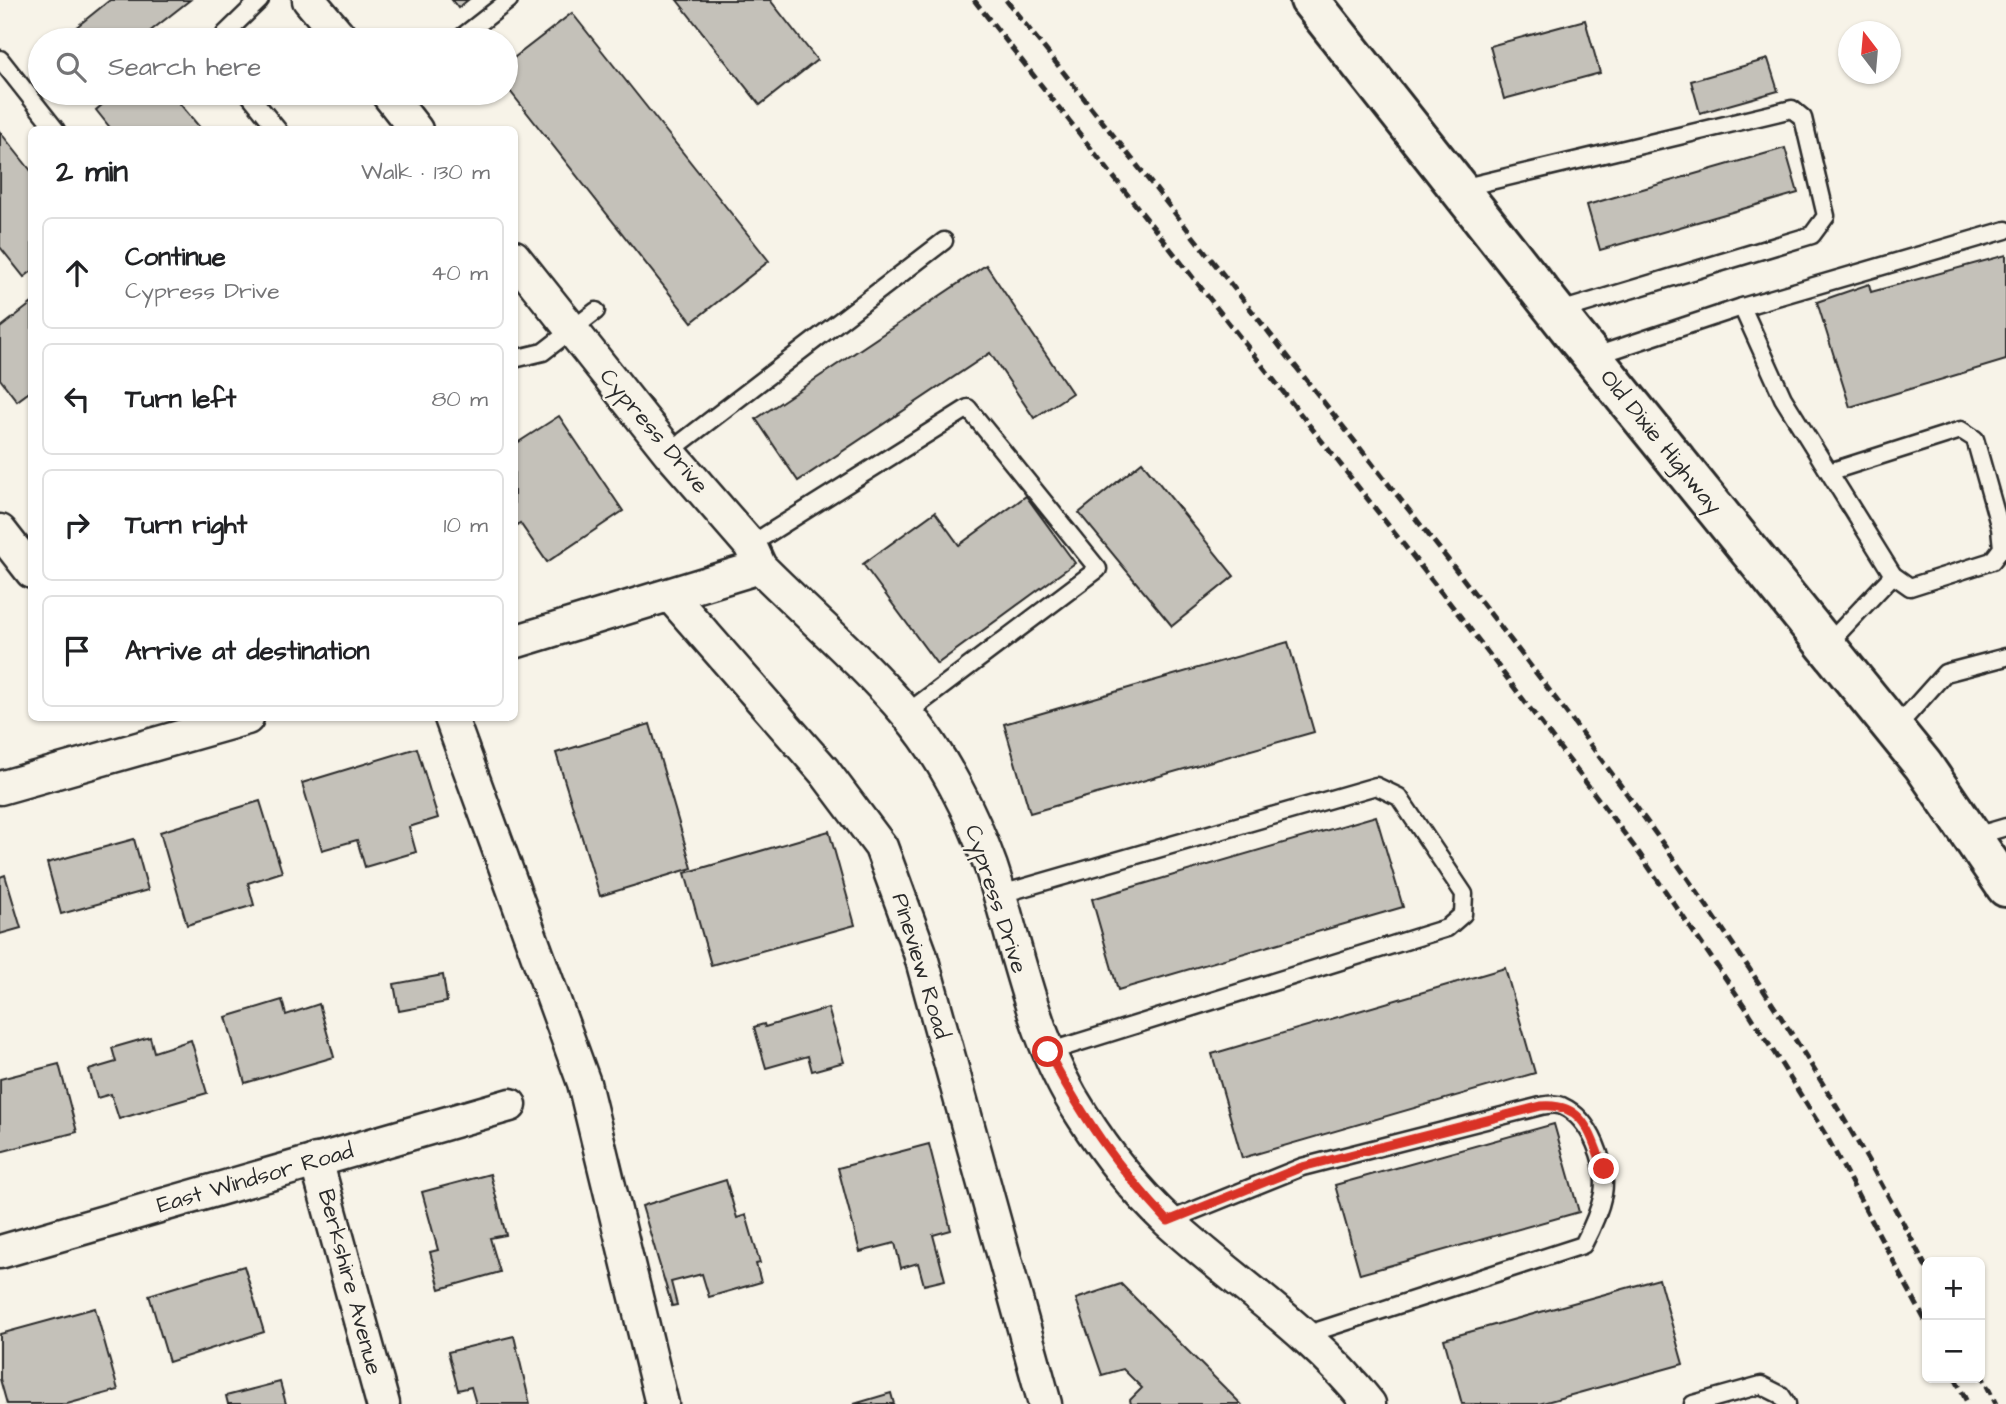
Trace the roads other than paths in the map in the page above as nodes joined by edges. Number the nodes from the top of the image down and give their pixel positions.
1 (260, 0) edge
2 (309, 0) edge
3 (509, 0) edge
4 (1310, 0) edge
5 (231, 28) edge
6 (333, 28) edge
7 (473, 28) edge
8 (2, 65) edge
9 (28, 96) edge
10 (35, 105) edge
11 (258, 105) edge
12 (398, 105) edge
13 (53, 126) edge
14 (275, 126) edge
15 (413, 126) edge
16 (1459, 189) junction
17 (2006, 230) edge
18 (944, 241) dead end
19 (518, 262) edge
20 (1742, 307) junction
21 (596, 311) dead end
22 (1557, 312) junction
23 (572, 331) junction
24 (1592, 357) junction
25 (518, 358) edge
26 (669, 452) junction
27 (1829, 472) junction
28 (0, 531) edge
29 (755, 556) junction
30 (28, 567) edge
31 (1893, 575) junction
32 (670, 595) junction
33 (518, 641) edge
34 (1826, 646) junction
35 (2006, 657) edge
36 (906, 713) junction
37 (223, 721) edge
38 (452, 721) edge
39 (151, 730) edge
40 (1894, 730) junction
41 (0, 788) edge
42 (1989, 832) edge
43 (2006, 887) edge
44 (998, 895) junction
45 (1048, 1052) junction
46 (510, 1105) dead end
47 (316, 1160) junction
48 (1168, 1221) junction
49 (0, 1252) edge
50 (1305, 1335) junction
51 (383, 1404) edge
52 (662, 1404) edge
53 (1045, 1404) edge
54 (1369, 1404) edge
55 (1693, 1404) edge
56 (1787, 1404) edge

1 - 5 lane
2 - 6 street
3 - 7 lane
4 - 16 street, Old Dixie Highway
8 - 9 lane
10 - 13 lane
11 - 14 lane
12 - 15 street
16 - 22 street, Old Dixie Highway
16 - 22 lane
17 - 20 lane
18 - 26 lane
19 - 23 street, Cypress Drive
20 - 24 lane
20 - 27 lane
21 - 23 lane
22 - 24 street, Old Dixie Highway
23 - 25 lane
23 - 26 street, Cypress Drive
24 - 34 street, Old Dixie Highway
26 - 29 street, Cypress Drive
27 - 31 lane
27 - 31 lane
28 - 30 street
29 - 32 street
29 - 36 street, Cypress Drive
29 - 36 lane
31 - 34 lane
32 - 33 street
32 - 53 street, Pineview Road
34 - 40 street, Old Dixie Highway
35 - 40 lane
36 - 44 street, Cypress Drive
37 - 39 street
38 - 52 street
39 - 41 street
40 - 42 street, Old Dixie Highway
42 - 43 street, Old Dixie Highway
44 - 45 street, Cypress Drive
44 - 45 lane
45 - 48 street, Cypress Drive
46 - 47 street, East Windsor Road
47 - 49 street, East Windsor Road
47 - 51 street, Berkshire Avenue
48 - 50 street, Cypress Drive
48 - 50 lane
50 - 54 street, Cypress Drive
55 - 56 lane

